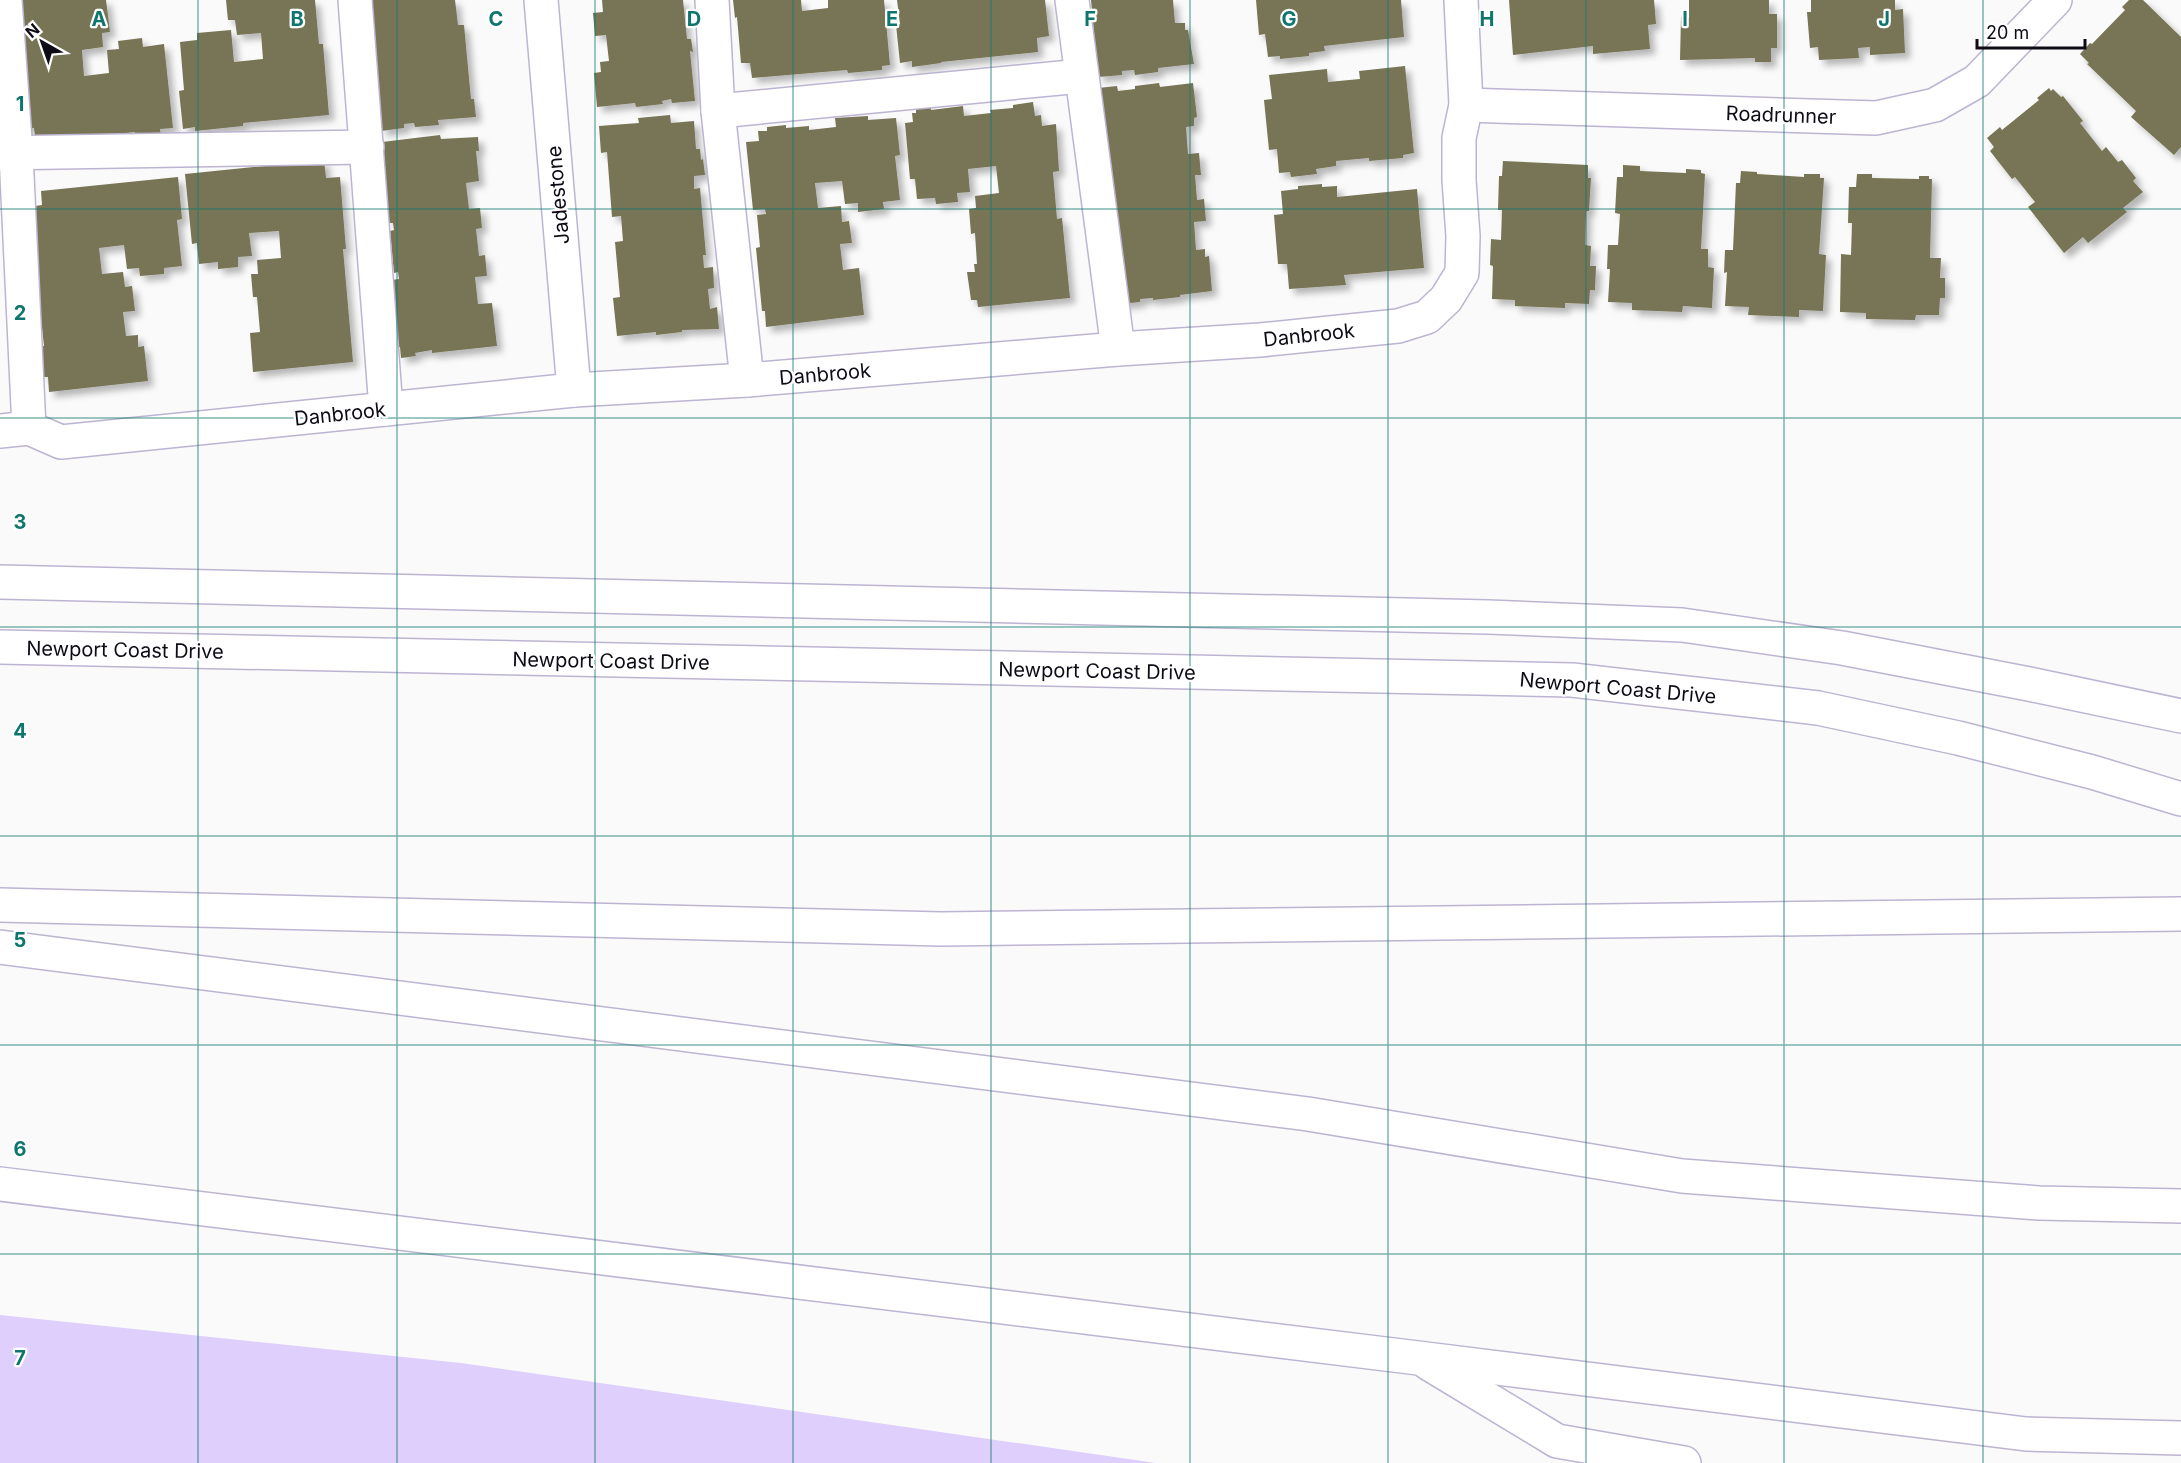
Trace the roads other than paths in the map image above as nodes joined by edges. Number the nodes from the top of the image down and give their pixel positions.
1 (5, 0) edge
2 (355, 0) edge
3 (541, 0) edge
4 (712, 0) edge
5 (1072, 0) edge
6 (1461, 0) edge
7 (2055, 0) edge
8 (1081, 76) junction
9 (1466, 105) junction
10 (718, 111) junction
11 (367, 147) junction
12 (8, 154) edge
13 (1118, 349) junction
14 (747, 380) junction
15 (574, 390) junction
16 (386, 409) junction
17 (15, 430) edge
18 (0, 582) edge
19 (0, 647) edge
20 (2181, 716) edge
21 (2181, 799) edge
22 (0, 905) edge
23 (2181, 914) edge
24 (0, 947) edge
25 (0, 1184) edge
26 (2181, 1206) edge
27 (1418, 1358) junction
28 (2181, 1438) edge
29 (1684, 1463) edge

1 - 12 main road
2 - 11 main road
3 - 15 main road, Jadestone
4 - 10 main road
5 - 8 main road
6 - 9 main road, Danbrook
7 - 9 main road, Roadrunner
8 - 10 main road
8 - 13 main road
9 - 13 main road, Danbrook
10 - 14 main road
11 - 12 main road
11 - 16 main road
12 - 17 main road
13 - 14 main road, Danbrook
14 - 15 main road, Danbrook
15 - 16 main road, Danbrook
16 - 17 main road, Danbrook
18 - 20 main road
19 - 21 main road, Newport Coast Drive
22 - 23 main road
24 - 26 main road
25 - 27 main road
27 - 28 main road
27 - 29 main road

